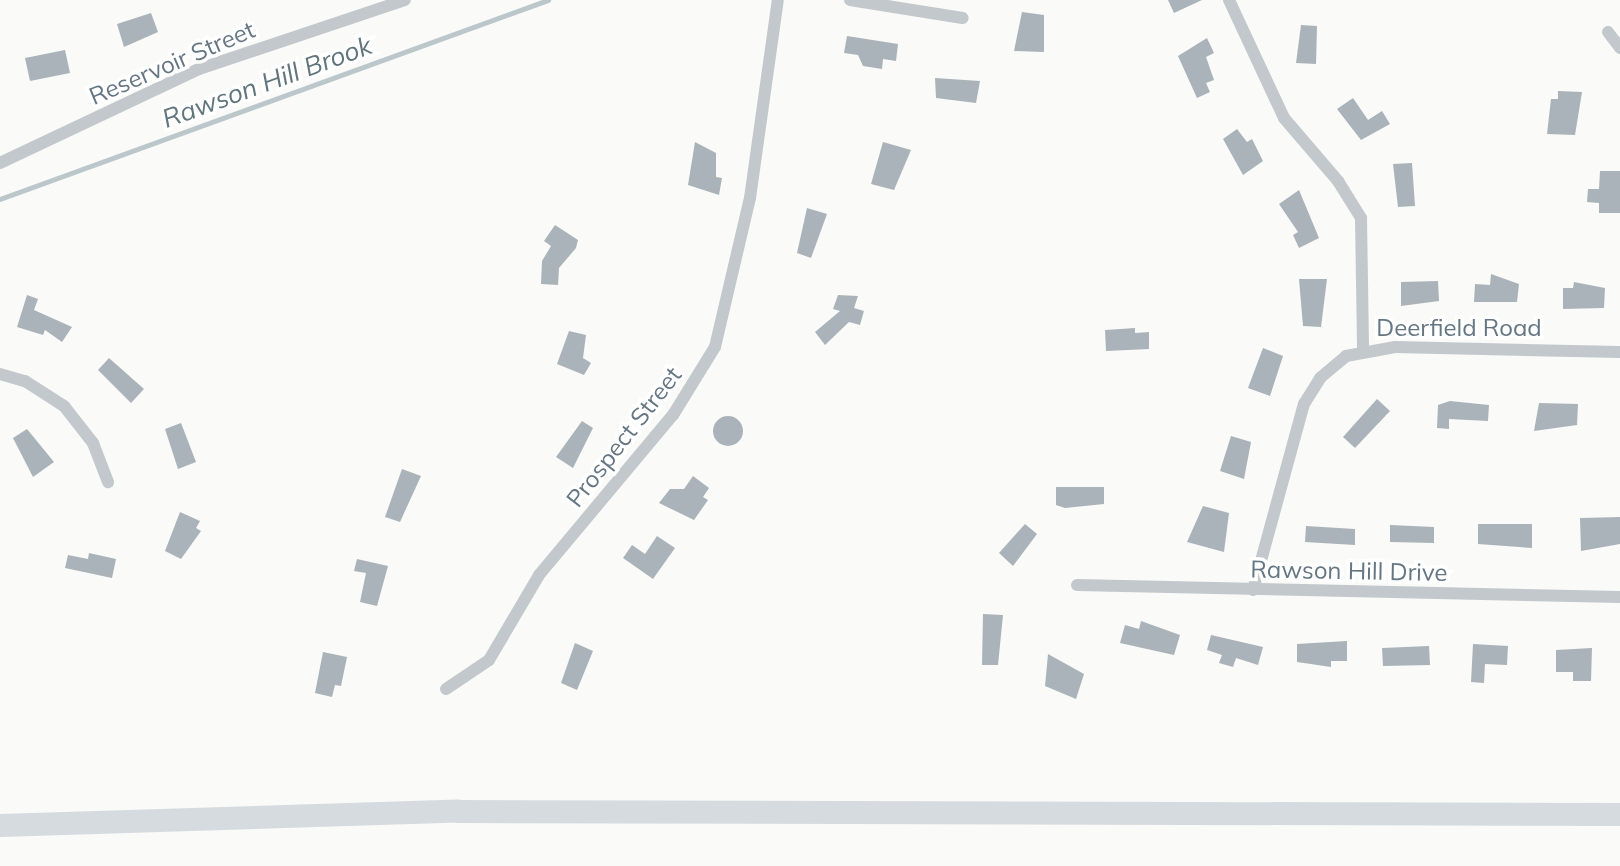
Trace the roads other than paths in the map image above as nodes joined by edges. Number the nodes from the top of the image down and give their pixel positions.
1 (405, 0) edge
2 (778, 0) edge
3 (850, 0) edge
4 (1229, 0) edge
5 (963, 18) dead end
6 (1608, 32) dead end
7 (1620, 48) edge
8 (0, 163) edge
9 (1363, 349) junction
10 (1620, 352) edge
11 (0, 374) edge
12 (108, 482) dead end
13 (1077, 585) dead end
14 (1253, 590) junction
15 (1620, 597) edge
16 (446, 690) dead end
17 (1620, 814) edge
18 (0, 825) edge

1 - 8 street, Reservoir Street
2 - 16 street, Prospect Street
3 - 5 street
4 - 9 street
6 - 7 street
9 - 10 street, Deerfield Road
9 - 14 street, Deerfield Road
11 - 12 street
13 - 14 street, Rawson Hill Drive
14 - 15 street, Rawson Hill Drive
17 - 18 highway

